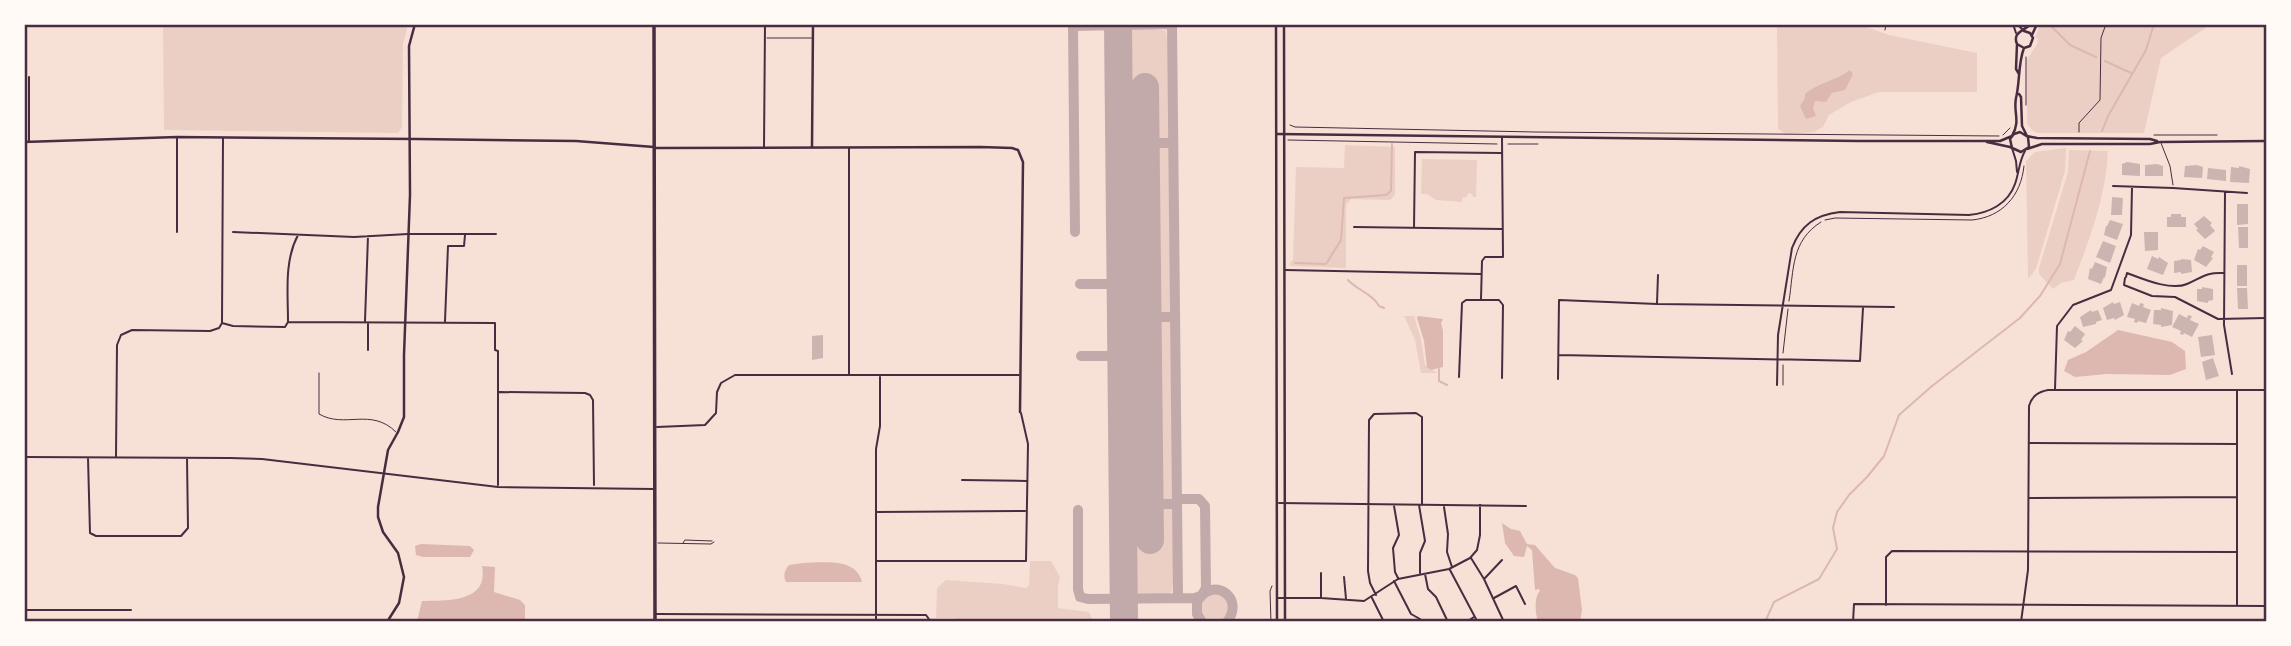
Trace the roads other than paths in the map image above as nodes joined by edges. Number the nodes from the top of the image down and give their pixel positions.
1 (415, 24) edge
2 (654, 24) edge
3 (765, 24) edge
4 (813, 24) edge
5 (1276, 24) edge
6 (1284, 24) edge
7 (1886, 24) edge
8 (2012, 24) edge
9 (2017, 24) edge
10 (2031, 24) edge
11 (2037, 24) edge
12 (1885, 30) dead end
13 (2024, 30) junction
14 (2016, 35) junction
15 (2032, 35) junction
16 (765, 38) junction
17 (813, 38) junction
18 (2017, 44) junction
19 (2024, 48) junction
20 (2019, 74) junction
21 (29, 77) dead end
22 (2019, 94) junction
23 (1277, 134) junction
24 (1283, 135) junction
25 (2012, 136) junction
26 (2027, 136) junction
27 (177, 137) junction
28 (1502, 137) junction
29 (223, 138) junction
30 (409, 139) junction
31 (2266, 141) edge
32 (26, 142) edge
33 (1987, 142) junction
34 (2160, 142) junction
35 (656, 148) junction
36 (764, 148) junction
37 (812, 148) junction
38 (849, 148) junction
39 (2012, 148) junction
40 (2027, 149) junction
41 (1502, 153) junction
42 (2017, 173) junction
43 (2113, 186) dead end
44 (2132, 187) junction
45 (2173, 188) junction
46 (2225, 192) junction
47 (2247, 193) dead end
48 (26, 200) dead end
49 (1354, 228) dead end
50 (1414, 228) junction
51 (1503, 229) junction
52 (177, 232) dead end
53 (233, 232) dead end
54 (408, 234) junction
55 (496, 234) dead end
56 (298, 235) junction
57 (465, 235) junction
58 (368, 236) junction
59 (1284, 270) junction
60 (2224, 273) junction
61 (1481, 274) junction
62 (1658, 275) dead end
63 (2117, 275) junction
64 (2125, 278) junction
65 (1481, 300) junction
66 (1657, 304) junction
67 (1782, 306) junction
68 (1863, 307) junction
69 (1894, 307) dead end
70 (2224, 318) junction
71 (2266, 318) edge
72 (288, 322) junction
73 (367, 322) junction
74 (405, 322) junction
75 (222, 323) junction
76 (445, 323) junction
77 (368, 350) dead end
78 (1559, 355) junction
79 (1777, 359) junction
80 (319, 373) dead end
81 (2232, 374) dead end
82 (849, 375) junction
83 (880, 375) junction
84 (1020, 375) junction
85 (1460, 377) dead end
86 (1502, 379) dead end
87 (1558, 379) dead end
88 (1777, 385) dead end
89 (2055, 390) junction
90 (2237, 390) junction
91 (2266, 390) edge
92 (498, 392) junction
93 (1020, 412) joint
94 (655, 426) junction
95 (397, 433) junction
96 (2029, 443) junction
97 (2237, 444) junction
98 (24, 457) edge
99 (88, 457) junction
100 (116, 457) junction
101 (187, 458) junction
102 (383, 474) junction
103 (962, 480) dead end
104 (1027, 481) junction
105 (498, 486) junction
106 (594, 486) junction
107 (655, 489) junction
108 (2237, 497) junction
109 (2029, 498) junction
110 (1277, 503) junction
111 (1284, 503) junction
112 (1369, 504) junction
113 (1394, 505) junction
114 (1420, 505) junction
115 (1444, 505) junction
116 (1480, 505) junction
117 (1526, 506) dead end
118 (876, 512) junction
119 (1027, 512) junction
120 (655, 543) junction
121 (683, 543) junction
122 (2029, 552) junction
123 (2237, 552) junction
124 (1471, 558) junction
125 (1502, 560) dead end
126 (876, 561) junction
127 (1451, 568) junction
128 (1321, 573) dead end
129 (1420, 574) junction
130 (1425, 574) junction
131 (1344, 577) dead end
132 (1398, 579) junction
133 (1484, 579) junction
134 (1394, 581) junction
135 (1374, 596) junction
136 (1277, 598) junction
137 (1284, 598) junction
138 (1321, 598) junction
139 (1494, 598) junction
140 (1346, 600) junction
141 (1525, 604) dead end
142 (1886, 605) junction
143 (2023, 606) junction
144 (2237, 606) junction
145 (2266, 606) edge
146 (24, 610) edge
147 (131, 610) dead end
148 (655, 614) junction
149 (876, 616) junction
150 (1420, 619) dead end
151 (387, 621) edge
152 (655, 621) edge
153 (876, 621) edge
154 (931, 621) edge
155 (1277, 621) edge
156 (1284, 621) edge
157 (1384, 621) edge
158 (1448, 621) edge
159 (1466, 621) edge
160 (1504, 621) edge
161 (1853, 621) edge
162 (2021, 621) edge

1 - 30 street
2 - 35 main road
3 - 16 street
4 - 17 street
5 - 23 street
6 - 24 street
7 - 12 lane
8 - 14 street
9 - 13 street
10 - 13 street
11 - 15 street
13 - 14 street
13 - 15 street
14 - 18 street
15 - 19 street
16 - 17 lane
16 - 36 street
17 - 37 street
18 - 19 street
18 - 20 street
19 - 20 street
20 - 22 street
21 - 32 street
22 - 25 street
22 - 26 street
23 - 24 street
23 - 110 street
24 - 28 street
24 - 59 street
25 - 26 street
25 - 33 street
25 - 39 street
26 - 34 street
26 - 40 street
27 - 29 street
27 - 32 street
27 - 52 street
28 - 33 street
28 - 41 street
29 - 30 street
29 - 75 street
30 - 35 street
30 - 54 street
31 - 34 street
32 - 48 street
33 - 39 street
34 - 40 street
34 - 45 lane
35 - 36 street
35 - 94 main road
36 - 37 street
37 - 38 street
38 - 82 street
38 - 84 street
39 - 40 street
39 - 42 street
40 - 42 street
41 - 50 street
41 - 51 street
42 - 67 street
43 - 44 street
44 - 45 street
44 - 63 street
45 - 46 street
46 - 47 street
46 - 60 street
49 - 50 street
50 - 51 street
51 - 61 street
53 - 56 street
54 - 57 street
54 - 58 street
54 - 74 street
55 - 57 street
56 - 58 street
56 - 72 street
57 - 76 street
58 - 73 street
59 - 61 street
59 - 111 street
60 - 64 street
60 - 70 street
61 - 65 street
62 - 66 street
63 - 64 street
63 - 89 street
64 - 70 street
65 - 85 street
65 - 86 street
66 - 67 street
66 - 78 street
67 - 68 street
67 - 79 street
68 - 69 street
68 - 79 street
70 - 71 street
70 - 81 street
72 - 73 street
72 - 75 street
73 - 74 street
73 - 77 street
74 - 76 street
74 - 95 street
75 - 100 street
76 - 92 street
78 - 79 street
78 - 87 street
79 - 88 street
80 - 95 lane
82 - 83 street
82 - 94 street
83 - 84 street
83 - 118 street
84 - 93 street
89 - 90 street
89 - 96 street
90 - 91 street
90 - 97 street
92 - 105 street
92 - 106 street
93 - 104 street
94 - 107 main road
95 - 102 street
96 - 97 street
96 - 109 street
97 - 108 street
98 - 99 street
99 - 100 street
99 - 101 street
100 - 101 street
101 - 102 street
102 - 105 street
102 - 151 street
103 - 104 street
104 - 119 street
105 - 106 street
106 - 107 street
107 - 120 main road
108 - 109 street
108 - 123 street
109 - 122 street
110 - 111 street
110 - 136 street
111 - 112 street
111 - 137 street
112 - 113 street
112 - 114 street
112 - 135 street
113 - 114 street
113 - 132 street
114 - 115 street
114 - 129 street
115 - 116 street
115 - 127 street
116 - 117 street
116 - 124 street
118 - 119 street
118 - 126 street
119 - 126 street
120 - 121 lane
120 - 148 main road
121 - 121 lane
122 - 123 street
122 - 142 street
122 - 143 street
123 - 144 street
124 - 127 street
124 - 133 street
125 - 133 street
126 - 149 street
127 - 130 street
127 - 159 street
128 - 138 street
129 - 130 street
129 - 132 street
130 - 158 street
131 - 140 street
132 - 134 street
133 - 139 street
134 - 135 street
134 - 150 street
135 - 140 street
135 - 157 street
136 - 137 street
136 - 155 street
137 - 138 street
137 - 156 street
138 - 140 street
139 - 141 street
139 - 160 street
142 - 143 street
142 - 161 street
143 - 144 street
143 - 162 street
144 - 145 street
146 - 147 street
148 - 149 street
148 - 152 main road
149 - 153 street
149 - 154 street

